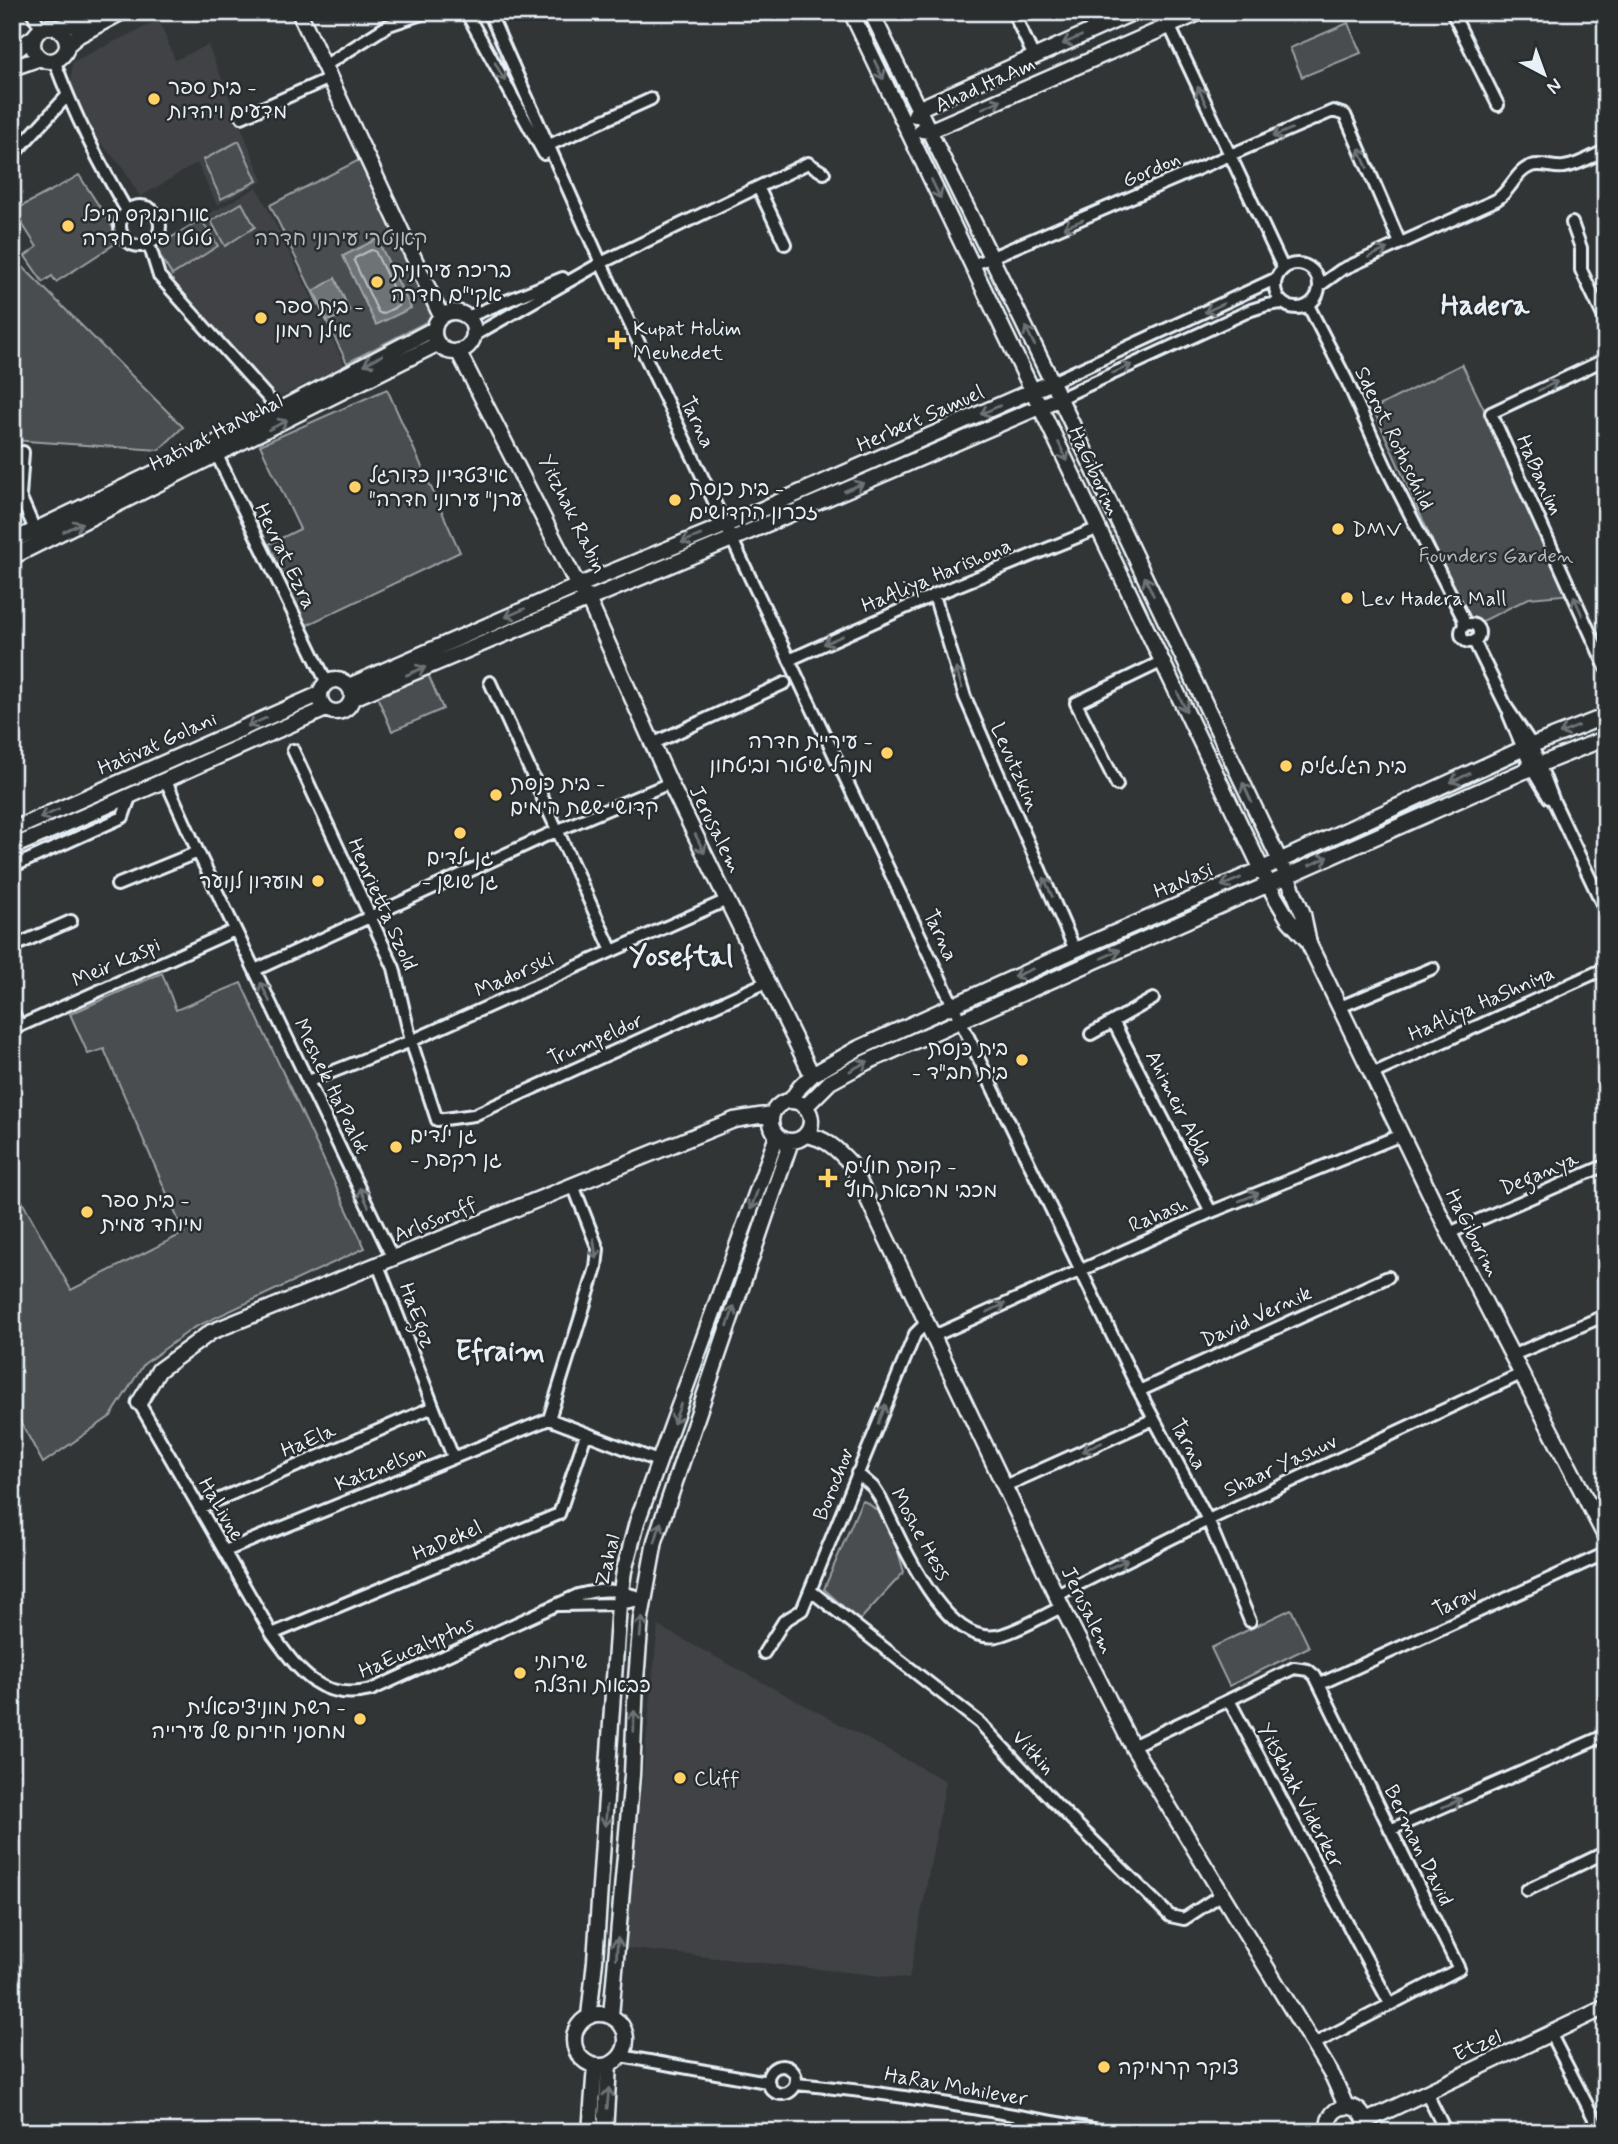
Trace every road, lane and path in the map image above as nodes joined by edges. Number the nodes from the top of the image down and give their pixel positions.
1 (32, 12) edge
2 (94, 12) edge
3 (122, 12) edge
4 (299, 12) edge
5 (309, 12) edge
6 (428, 12) edge
7 (466, 12) edge
8 (483, 12) edge
9 (489, 12) edge
10 (851, 12) edge
11 (871, 12) edge
12 (1013, 12) edge
13 (1134, 12) edge
14 (1201, 12) edge
15 (1452, 12) edge
16 (1166, 19) edge
17 (44, 32) junction
18 (67, 45) junction
19 (12, 53) edge
20 (1034, 57) junction
21 (48, 59) junction
22 (332, 61) junction
23 (12, 68) edge
24 (330, 78) junction
25 (67, 96) junction
26 (651, 99) dead end
27 (1498, 105) dead end
28 (918, 109) junction
29 (242, 117) dead end
30 (906, 127) junction
31 (929, 131) junction
32 (547, 146) junction
33 (1606, 150) edge
34 (12, 156) edge
35 (1230, 156) junction
36 (824, 173) dead end
37 (758, 187) junction
38 (127, 211) junction
39 (1572, 223) dead end
40 (1399, 243) junction
41 (149, 244) junction
42 (785, 244) dead end
43 (992, 258) junction
44 (601, 263) junction
45 (973, 265) junction
46 (1283, 268) junction
47 (1276, 279) junction
48 (1319, 286) junction
49 (1282, 303) junction
50 (1308, 305) junction
51 (444, 314) junction
52 (467, 317) junction
53 (1606, 322) edge
54 (433, 329) junction
55 (438, 344) junction
56 (466, 345) junction
57 (1606, 359) edge
58 (1052, 382) junction
59 (1034, 391) junction
60 (1060, 398) junction
61 (1041, 406) junction
62 (279, 410) junction
63 (215, 450) junction
64 (23, 452) dead end
65 (726, 525) junction
66 (1099, 528) junction
67 (35, 530) junction
68 (732, 540) junction
69 (12, 541) edge
70 (12, 557) edge
71 (582, 584) junction
72 (934, 595) junction
73 (588, 599) junction
74 (789, 660) junction
75 (1163, 661) junction
76 (1606, 668) edge
77 (490, 682) dead end
78 (785, 683) dead end
79 (323, 688) junction
80 (351, 692) junction
81 (326, 709) junction
82 (1606, 716) edge
83 (1606, 738) edge
84 (652, 744) junction
85 (1527, 747) junction
86 (293, 750) dead end
87 (1536, 766) junction
88 (166, 780) junction
89 (670, 783) junction
90 (1117, 785) dead end
91 (130, 797) junction
92 (12, 830) edge
93 (556, 831) junction
94 (12, 847) edge
95 (198, 852) junction
96 (1280, 861) junction
97 (12, 867) edge
98 (1262, 869) junction
99 (1287, 876) junction
100 (1269, 884) junction
101 (117, 885) dead end
102 (727, 900) junction
103 (1606, 912) edge
104 (369, 918) junction
105 (71, 921) dead end
106 (235, 930) junction
107 (1310, 943) junction
108 (12, 947) edge
109 (1075, 950) junction
110 (612, 951) junction
111 (1433, 968) dead end
112 (1606, 968) edge
113 (255, 970) junction
114 (767, 982) junction
115 (1153, 999) dead end
116 (953, 1004) junction
117 (1340, 1007) junction
118 (12, 1011) edge
119 (960, 1020) junction
120 (1114, 1023) junction
121 (16, 1025) edge
122 (1091, 1034) dead end
123 (411, 1041) junction
124 (1372, 1074) junction
125 (812, 1075) junction
126 (309, 1081) junction
127 (790, 1101) junction
128 (805, 1107) junction
129 (772, 1114) junction
130 (437, 1120) joint
131 (806, 1135) junction
132 (1401, 1135) junction
133 (784, 1139) junction
134 (1606, 1166) edge
135 (573, 1185) junction
136 (1212, 1212) junction
137 (1449, 1233) junction
138 (393, 1259) junction
139 (378, 1265) junction
140 (1081, 1268) junction
141 (1388, 1277) dead end
142 (1606, 1315) edge
143 (927, 1322) junction
144 (934, 1336) junction
145 (1511, 1356) junction
146 (1521, 1374) junction
147 (1139, 1391) junction
148 (139, 1403) joint
149 (433, 1407) junction
150 (549, 1419) junction
151 (1154, 1419) junction
152 (586, 1434) junction
153 (453, 1457) junction
154 (660, 1462) junction
155 (858, 1474) junction
156 (1005, 1486) junction
157 (199, 1508) junction
158 (1208, 1520) junction
159 (1606, 1538) edge
160 (225, 1551) junction
161 (1606, 1553) edge
162 (811, 1591) junction
163 (620, 1597) junction
164 (644, 1598) junction
165 (1060, 1601) junction
166 (1250, 1621) dead end
167 (272, 1634) junction
168 (764, 1653) dead end
169 (1320, 1684) junction
170 (1229, 1700) junction
171 (1606, 1735) edge
172 (1132, 1746) junction
173 (1390, 1830) junction
174 (1606, 1852) edge
175 (1527, 1890) dead end
176 (1222, 1894) junction
177 (1390, 2004) junction
178 (1606, 2007) edge
179 (589, 2016) junction
180 (611, 2016) junction
181 (1550, 2033) junction
182 (1314, 2044) junction
183 (608, 2062) junction
184 (767, 2082) junction
185 (795, 2084) junction
186 (1426, 2092) junction
187 (1346, 2106) junction
188 (1365, 2126) edge
189 (590, 2132) edge
190 (606, 2132) edge
191 (1110, 2132) edge
192 (1329, 2132) edge
193 (1446, 2132) edge
194 (1601, 2132) edge

1 - 17 street
2 - 17 street
3 - 18 street
4 - 24 street
5 - 22 street
6 - 22 street
7 - 8 street
7 -> 44 street, Tarna
9 - 32 street, Tarna
10 -> 30 street, HaGiborim
11 - 28 street, HaGiborim
12 - 20 street
13 -> 20 street, Ahad HaAm
14 - 16 street, Ahad HaAm
15 - 27 street
31 -> 16 street, Ahad HaAm
35 -> 16 street
17 - 18 street
17 - 19 street
17 - 21 street
18 - 21 street
20 - 28 street, Ahad HaAm
21 - 23 street
21 - 25 street
22 - 51 street
24 - 29 street
24 - 51 street
25 - 34 street
25 - 38 street
26 - 32 street
28 - 30 street, Ahad HaAm
28 - 31 street, HaGiborim
30 - 31 street, Ahad HaAm
30 -> 45 street, HaGiborim
31 - 43 street, HaGiborim
32 - 44 street, Tarna
33 - 40 street
40 -> 35 street, Gordon
35 -> 43 street, Gordon
35 - 46 street
36 - 37 street
37 - 42 street
37 - 44 street
38 - 41 street
38 - 41 street
39 - 53 street
48 -> 40 street
41 - 62 street
43 - 45 street, Gordon
58 -> 43 street, HaGiborim
44 - 52 street
44 - 56 street
44 - 65 street, Tarna
45 - 59 street, HaGiborim
46 - 47 street
46 - 48 street
47 - 49 street
47 -> 58 street, Herbert Samuel
48 - 50 street
49 - 50 street
60 -> 49 street, Herbert Samuel
50 - 85 street, Sderot Rothschild
51 - 52 street
51 - 54 street
52 - 56 street
54 - 55 street
54 -> 62 street, Hativat HaNahal
55 - 56 street
63 -> 55 street, Hativat HaNahal
56 - 71 street, Yitzhak Rabin
76 -> 57 street, HaBanim
58 - 59 street, Herbert Samuel
58 - 60 street, HaGiborim
59 - 61 street, HaGiborim
59 -> 65 street, Herbert Samuel
60 - 61 street, Herbert Samuel
96 -> 60 street, HaGiborim
61 -> 66 street, HaGiborim
68 -> 61 street, Herbert Samuel
62 - 63 street, Hativat HaNahal
63 - 67 street, Hativat HaNahal
70 -> 63 street, Hativat HaNahal
63 - 79 street, Hevrat Ezra
64 - 67 street
65 - 68 street, Tarna
65 -> 71 street, Herbert Samuel
66 - 72 street, HaAliya Harishona
66 - 75 street, HaGiborim
67 - 69 street, Hativat HaNahal
68 - 73 street, Herbert Samuel
68 - 74 street, Tarna
71 - 73 street, Yitzhak Rabin
71 -> 80 street
72 -> 74 street, HaAliya Harishona
109 -> 72 street, Levutzkin
80 -> 73 street
73 - 84 street, Jerusalem
74 - 116 street, Tarna
75 - 90 street
75 -> 98 street, HaGiborim
77 - 93 street
78 - 84 street
79 - 80 street
79 - 81 street
79 -> 92 street, Hativat Golani
80 - 81 street
81 - 88 street, Hativat Golani
82 -> 85 street, HaNasi
83 - 87 street, HaNasi
84 - 89 street, Jerusalem
85 - 87 street
85 -> 96 street, HaNasi
86 - 104 street, Henrietta Szold
99 -> 87 street, HaNasi
87 - 103 street
88 - 91 street, Hativat Golani
88 - 95 street, Meshek HaPoalot
89 - 93 street
89 -> 102 street, Jerusalem
91 - 94 street, Hativat Golani
91 - 97 street, Hativat Golani
93 - 104 street
93 - 110 street
95 - 101 street
95 - 106 street, Meshek HaPoalot
96 - 98 street, HaNasi
96 - 99 street, HaGiborim
98 - 100 street, HaGiborim
98 -> 109 street, HaNasi
99 - 100 street, HaNasi
99 - 107 street, HaGiborim
100 - 107 street, HaGiborim
119 -> 100 street, HaNasi
102 - 110 street, Madorski
102 - 114 street, Jerusalem
104 - 113 street
104 - 123 street, Henrietta Szold
105 - 108 street
106 - 113 street, Meshek HaPoalot
106 - 121 street, Meir Kaspi
107 - 117 street, HaGiborim
109 -> 116 street, HaNasi
110 - 123 street, Madorski
111 - 117 street
112 - 124 street, HaAliya HaShniya
126 -> 113 street, Meshek HaPoalot
114 - 125 street, Jerusalem
114 - 130 street, Trumpeldor
115 - 120 street
116 - 119 street, Tarna
116 - 125 street, HaNasi
117 - 124 street, HaGiborim
118 - 121 street
128 -> 119 street, HaNasi
119 - 140 street, Tarna
120 - 122 street
120 - 136 street, Ahimeir Abba
123 - 126 street, Madorski
123 - 130 street, Henrietta Szold
124 - 132 street, HaGiborim
125 - 127 street, HaNasi
138 -> 126 street, Meshek HaPoalot
127 - 128 street
127 - 129 street
128 - 131 street
129 - 133 street
129 - 135 street, Arlosoroff
131 - 133 street
131 - 143 street, Jerusalem
136 -> 132 street, Rahash
132 - 137 street, HaGiborim
133 -> 154 street, Zahal
164 -> 133 street, Zahal
134 - 137 street, Deganya
135 - 138 street, Arlosoroff
135 -> 150 street
136 - 140 street, Rahash
137 - 145 street, HaGiborim
138 - 139 street, Arlosoroff
139 - 148 street, Arlosoroff
139 - 149 street, HaEgoz
144 -> 140 street, Rahash
140 - 147 street, Tarna
141 - 147 street, David Vernik
142 - 145 street
143 - 144 street, Jerusalem
155 -> 143 street, Borochov
144 - 156 street, Jerusalem
145 - 146 street, HaGiborim
146 - 158 street, Shaar Yashuv
146 - 159 street, HaGiborim
147 - 151 street, Tarna
148 - 157 street, HaLivne
149 - 153 street, HaEgoz
149 - 157 street, HaEla
150 - 152 street
150 - 153 street, Katznelson
151 -> 156 street
151 - 158 street, Tarna
152 - 154 street
152 - 167 street, HaDekel
153 - 160 street, Katznelson
154 - 163 street, Zahal
155 - 162 street, Borochov
155 - 165 street, Moshe Hess
156 - 165 street, Jerusalem
157 - 160 street, HaLivne
165 -> 158 street, Shaar Yashuv
158 - 166 street, Tarna
160 - 167 street, HaLivne
161 - 169 street, Tarav
162 - 168 street, Borochov
162 - 176 street, Vitkin
163 - 164 street, HaEucalyptus
163 - 167 street, HaEucalyptus
163 -> 179 street, Zahal
180 -> 164 street, Zahal
165 - 172 street, Jerusalem
169 - 170 street
169 - 173 street, Berman David
170 - 172 street
170 - 177 street, Yitskhak Viderker
173 -> 171 street
172 - 176 street, Jerusalem
173 - 177 street, Berman David
174 - 175 street
176 - 182 street, Jerusalem
177 - 182 street, Berman David
178 - 181 street, Etzel
179 - 180 street
179 - 183 street
180 - 183 street
181 - 186 street, Etzel
181 - 194 street
182 - 187 street, Jerusalem
183 - 184 street
183 - 189 street
190 -> 183 street
184 - 185 street
184 - 185 street
185 - 191 street, HaRav Mohilever
186 - 188 street, Etzel
186 - 193 street
187 - 188 street
187 - 192 street

